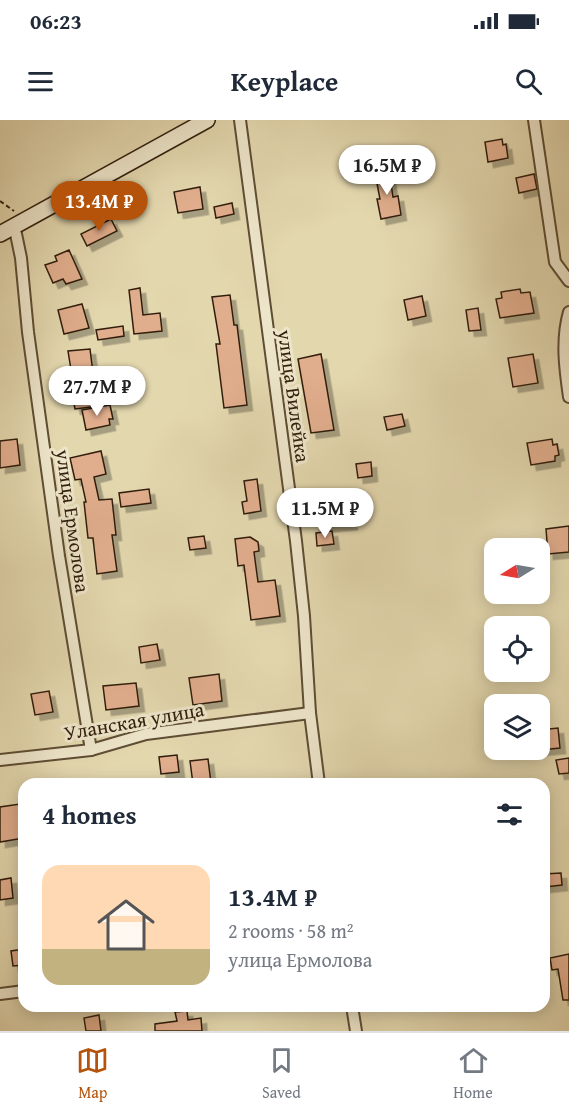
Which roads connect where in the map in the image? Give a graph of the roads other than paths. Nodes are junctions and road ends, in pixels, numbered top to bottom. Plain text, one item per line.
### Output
1 (207, 120) edge
2 (240, 120) edge
3 (534, 120) edge
4 (6, 231) edge
5 (569, 281) edge
6 (569, 312) edge
7 (569, 397) edge
8 (310, 713) junction
9 (91, 750) junction
10 (0, 760) edge
11 (318, 778) edge
12 (18, 992) edge
13 (0, 994) edge
14 (353, 1012) edge
15 (356, 1031) edge

1 - 4 street
2 - 8 street, улица Вилейка
3 - 5 street
4 - 9 street, улица Ермолова
6 - 7 street
8 - 9 street, Уланская улица
8 - 11 street, улица Вилейка
9 - 10 street, Уланская улица
12 - 13 street
14 - 15 street

